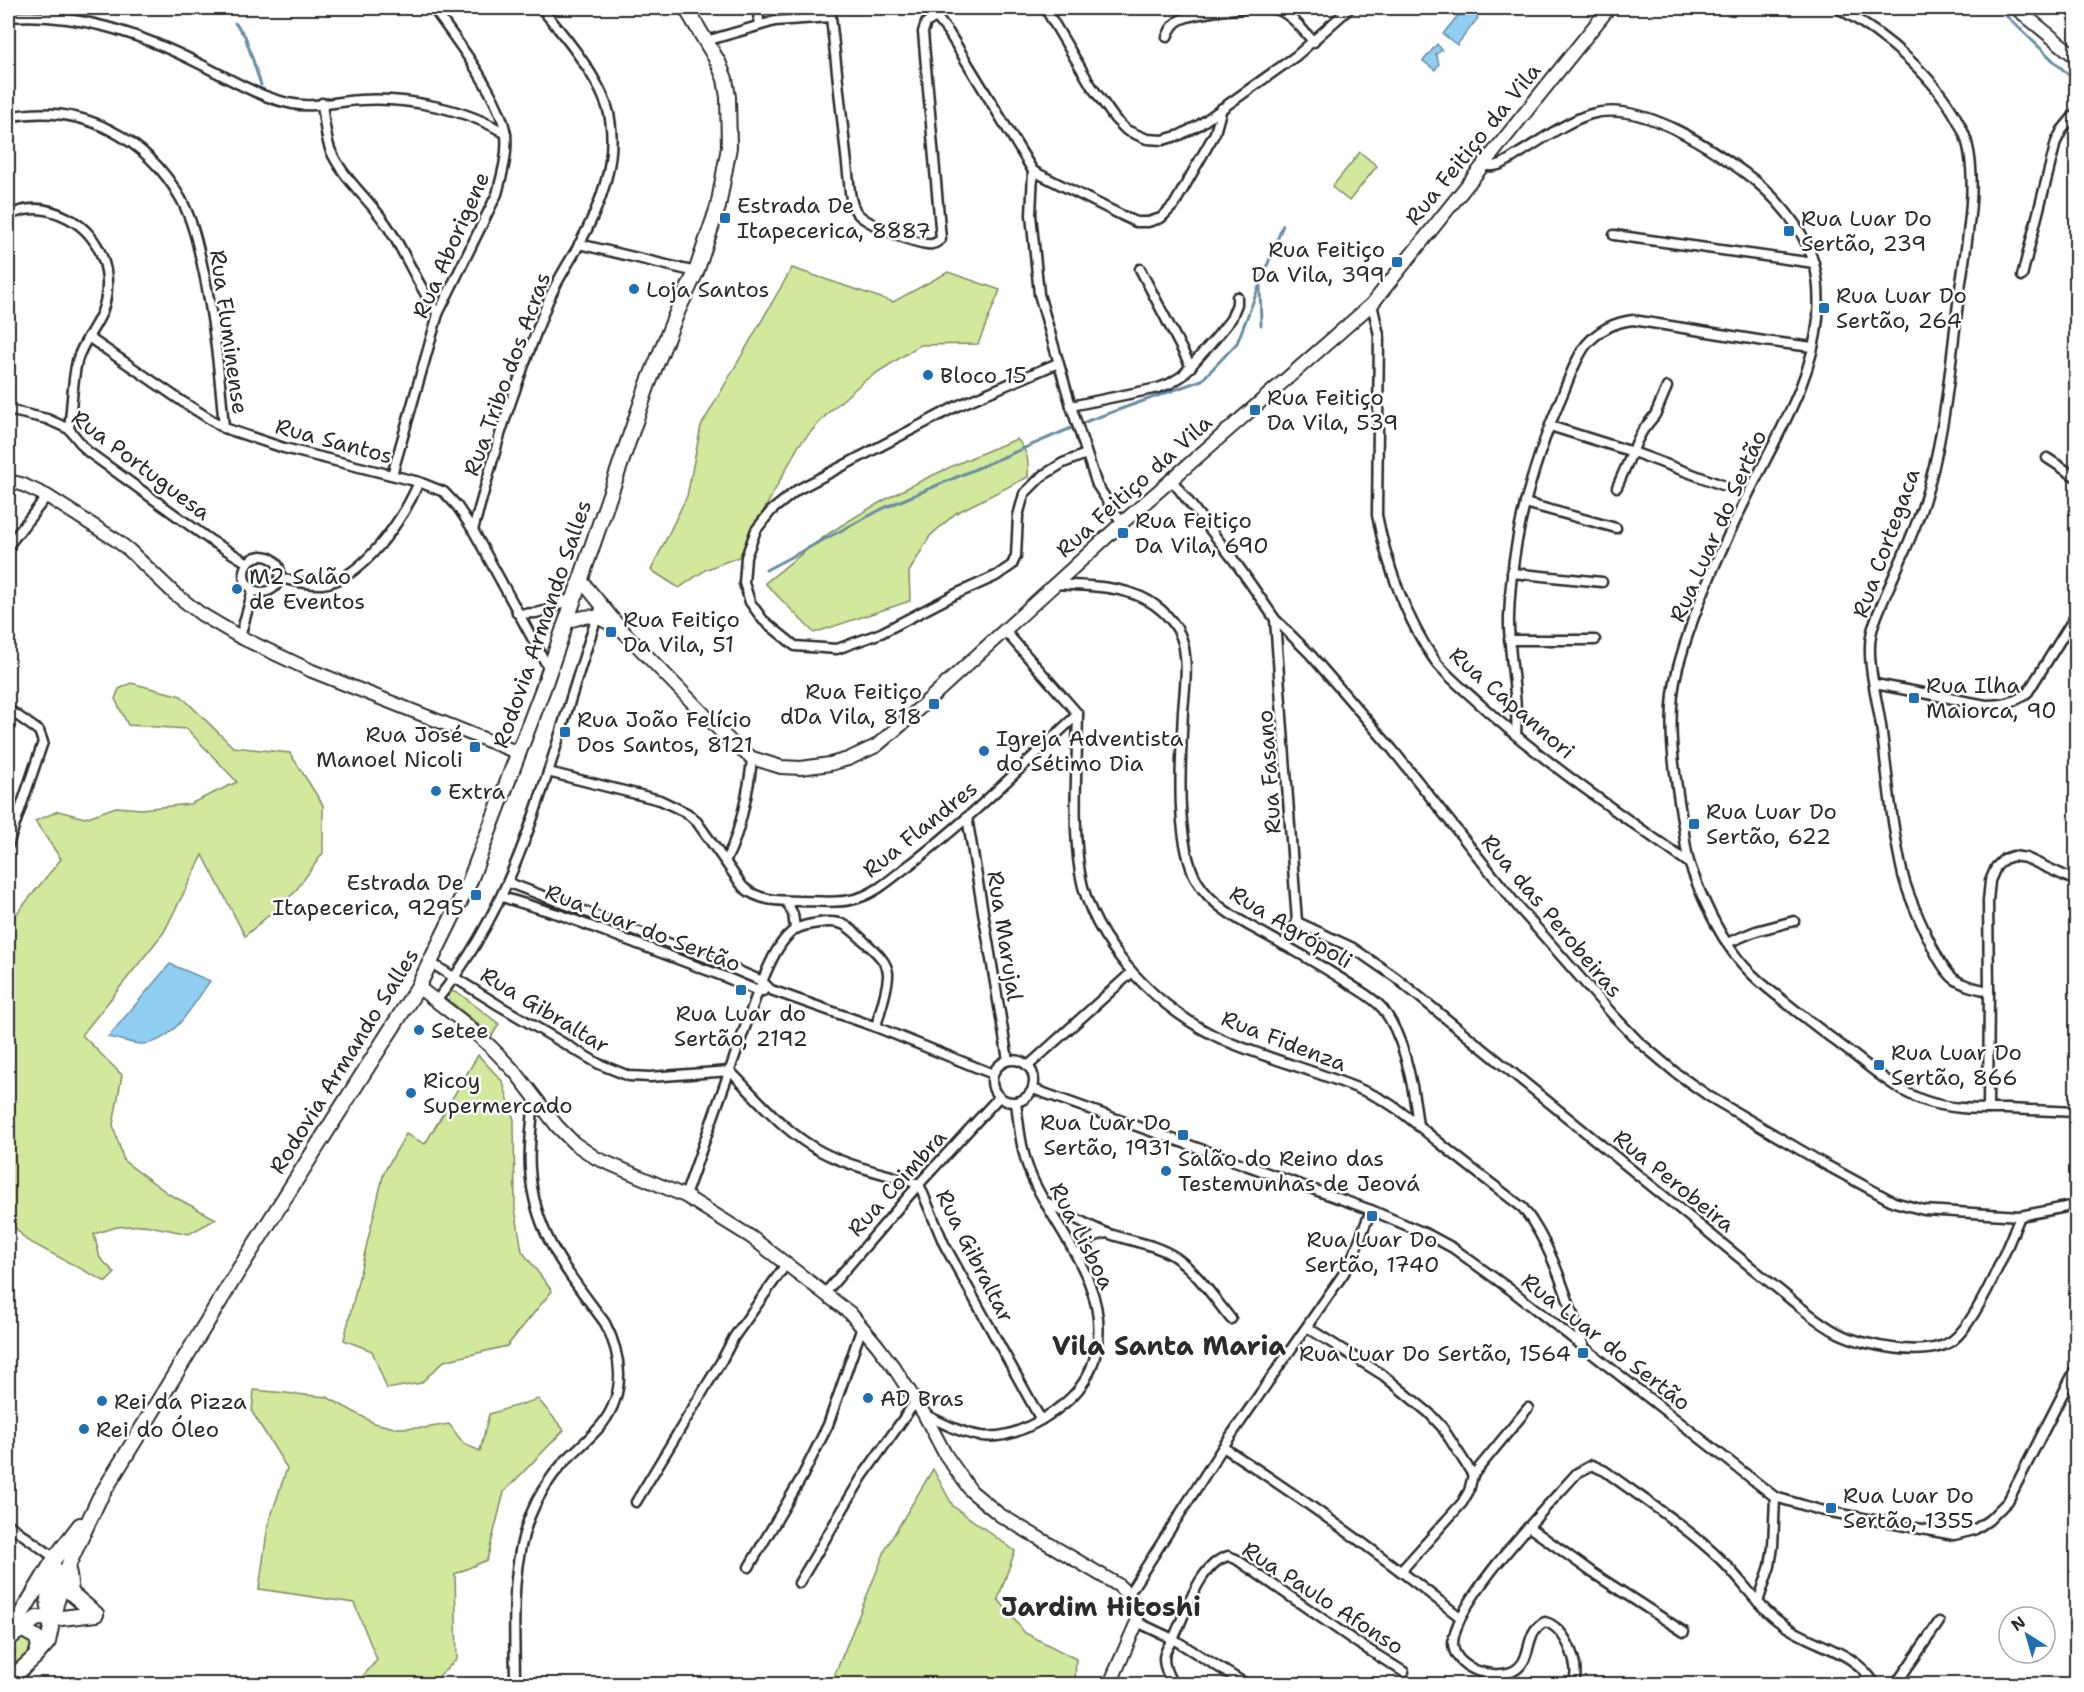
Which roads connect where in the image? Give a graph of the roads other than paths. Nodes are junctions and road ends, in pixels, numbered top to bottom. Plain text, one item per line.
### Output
1 (433, 8) edge
2 (541, 8) edge
3 (686, 8) edge
4 (758, 8) edge
5 (1045, 8) edge
6 (1350, 8) edge
7 (1609, 8) edge
8 (1838, 8) edge
9 (2016, 8) edge
10 (27, 12) edge
11 (830, 12) edge
12 (8, 17) edge
13 (759, 24) junction
14 (1167, 37) dead end
15 (706, 41) junction
16 (1314, 42) junction
17 (2076, 57) edge
18 (322, 104) junction
19 (1222, 108) junction
20 (8, 117) edge
21 (2075, 118) edge
22 (506, 134) junction
23 (1487, 167) junction
24 (1033, 171) junction
25 (8, 216) edge
26 (1614, 235) dead end
27 (579, 244) junction
28 (1814, 263) junction
29 (1140, 269) dead end
30 (696, 272) junction
31 (2022, 276) dead end
32 (1237, 297) dead end
33 (1372, 304) junction
34 (438, 314) junction
35 (88, 337) junction
36 (1813, 347) junction
37 (1058, 363) junction
38 (1191, 367) junction
39 (1667, 387) dead end
40 (1071, 406) junction
41 (8, 410) edge
42 (1550, 426) junction
43 (224, 428) junction
44 (69, 429) junction
45 (1633, 452) junction
46 (1086, 454) junction
47 (2047, 458) dead end
48 (392, 475) junction
49 (2076, 477) edge
50 (1171, 479) junction
51 (8, 481) edge
52 (419, 482) junction
53 (1722, 485) dead end
54 (1617, 487) dead end
55 (46, 496) junction
56 (1525, 504) junction
57 (1122, 523) junction
58 (1616, 528) dead end
59 (472, 530) junction
60 (8, 546) edge
61 (248, 563) junction
62 (1512, 573) junction
63 (280, 578) junction
64 (581, 580) junction
65 (1602, 582) dead end
66 (1056, 584) junction
67 (253, 590) junction
68 (575, 596) junction
69 (602, 603) junction
70 (517, 613) junction
71 (2076, 615) edge
72 (597, 616) junction
73 (1275, 619) junction
74 (566, 622) junction
75 (622, 630) junction
76 (1005, 631) junction
77 (240, 638) junction
78 (1509, 640) junction
79 (1595, 640) dead end
80 (549, 669) junction
81 (1875, 684) junction
82 (8, 709) edge
83 (1078, 714) junction
84 (1516, 735) junction
85 (519, 753) junction
86 (752, 758) junction
87 (548, 772) junction
88 (967, 818) junction
89 (8, 845) edge
90 (725, 861) junction
91 (1689, 863) junction
92 (2076, 881) edge
93 (508, 883) junction
94 (502, 897) junction
95 (786, 901) junction
96 (831, 901) junction
97 (591, 914) junction
98 (836, 921) junction
99 (1794, 921) dead end
100 (1297, 922) junction
101 (588, 925) junction
102 (795, 929) junction
103 (1727, 943) junction
104 (1284, 945) junction
105 (431, 963) junction
106 (1131, 973) junction
107 (455, 977) junction
108 (762, 981) junction
109 (418, 987) junction
110 (771, 990) junction
111 (1989, 991) junction
112 (758, 992) junction
113 (436, 1001) junction
114 (876, 1027) junction
115 (1008, 1060) junction
116 (1028, 1065) junction
117 (730, 1071) junction
118 (993, 1074) junction
119 (1033, 1089) junction
120 (534, 1095) junction
121 (999, 1097) junction
122 (1016, 1102) junction
123 (1988, 1109) junction
124 (2076, 1112) edge
125 (1418, 1126) junction
126 (918, 1184) junction
127 (685, 1196) junction
128 (1046, 1201) junction
129 (2076, 1205) edge
130 (1371, 1210) junction
131 (2020, 1216) junction
132 (1106, 1233) junction
133 (787, 1263) junction
134 (1080, 1265) junction
135 (825, 1293) junction
136 (1231, 1319) dead end
137 (862, 1327) junction
138 (1308, 1328) junction
139 (1584, 1347) junction
140 (2076, 1368) edge
141 (916, 1401) junction
142 (1528, 1408) dead end
143 (924, 1414) junction
144 (1041, 1420) junction
145 (1223, 1447) junction
146 (1473, 1475) junction
147 (1775, 1497) junction
148 (99, 1499) junction
149 (636, 1502) dead end
150 (8, 1524) edge
151 (1529, 1527) junction
152 (55, 1558) junction
153 (70, 1561) junction
154 (749, 1567) dead end
155 (1401, 1571) junction
156 (799, 1583) dead end
157 (1128, 1595) junction
158 (1758, 1602) junction
159 (1460, 1617) junction
160 (53, 1619) junction
161 (1137, 1622) junction
162 (1939, 1622) dead end
163 (1684, 1632) dead end
164 (11, 1635) edge
165 (1173, 1639) junction
166 (35, 1658) junction
167 (1404, 1672) dead end
168 (8, 1681) edge
169 (515, 1684) edge
170 (1110, 1684) edge
171 (1173, 1684) edge
172 (1246, 1684) edge
173 (1573, 1684) edge
174 (1875, 1684) edge
175 (1896, 1684) edge

1 - 22 street, Rua Aborigene
2 - 27 street, Rua Tribo dos Acras
3 - 15 main road, Rodovia Armando Salles
4 - 13 street
5 - 19 street
6 - 16 street
7 - 23 street, Rua Feitiço da Vila
8 - 81 street, Rua Cortegaca
9 - 17 street
10 - 12 street
10 - 18 street
11 - 13 street
11 - 24 street
13 - 15 street
14 - 16 street
15 - 30 main road, Rodovia Armando Salles
16 - 19 street
18 - 22 street
18 - 34 street
19 - 24 street
20 - 43 street, Rua Fluminense
21 - 31 street
22 - 34 street, Rua Aborigene
23 - 28 street, Rua Luar do Sertão
23 - 33 street, Rua Feitiço da Vila
24 - 37 street
25 - 35 street
26 - 28 street
27 - 30 street
27 - 59 street, Rua Tribo dos Acras
28 - 36 street, Rua Luar do Sertão
29 - 38 street
30 - 64 main road, Rodovia Armando Salles
32 - 38 street
33 - 50 street, Rua Feitiço da Vila
33 - 84 street, Rua Capannori
34 - 48 street, Rua Aborigene
35 - 43 street, Rua Santos
35 - 44 street
36 - 42 street
36 - 91 street, Rua Luar do Sertão
37 - 40 street
37 - 46 street
38 - 40 street
39 - 45 street
40 - 46 street
41 - 44 street, Rua Portuguesa
42 - 45 street
42 - 56 street
43 - 48 street, Rua Santos
44 - 61 street, Rua Portuguesa
45 - 53 street
45 - 54 street
46 - 57 street
47 - 49 street
48 - 52 street, Rua Santos
50 - 57 street, Rua Feitiço da Vila
50 - 73 street, Rua das Perobeiras
51 - 55 street
52 - 59 street, Rua Santos
52 - 63 street
55 - 60 street
55 - 77 street
56 - 58 street
56 - 62 street
57 - 66 street, Rua Feitiço da Vila
59 - 70 street, Rua Santos
61 - 63 street
61 - 67 street
62 - 65 street
62 - 78 street
63 - 67 street
64 - 68 main road, Rodovia Armando Salles
64 - 69 street, Rua Feitiço da Vila
66 - 76 street, Rua Feitiço da Vila
66 - 104 street, Rua Agrópoli
67 - 77 street
68 - 70 street
68 - 74 main road, Rodovia Armando Salles
69 - 72 street
69 - 75 street, Rua Feitiço da Vila
70 - 80 street, Rua Santos
71 - 81 street
72 - 74 street
72 - 75 street, Rua Feitiço da Vila
72 - 87 street
73 - 100 street, Rua Fasano
73 - 131 street, Rua das Perobeiras
74 - 80 main road, Rodovia Armando Salles
75 - 86 street, Rua Feitiço da Vila
76 - 83 street
76 - 86 street, Rua Feitiço da Vila
77 - 85 street
78 - 79 street
78 - 84 street
80 - 85 main road, Rodovia Armando Salles
81 - 111 street, Rua Cortegaca
82 - 89 street
83 - 88 street, Rua Flandres
83 - 106 street, Rua Fidenza
84 - 91 street, Rua Capannori
85 - 105 main road, Rodovia Armando Salles
86 - 90 street
87 - 90 street, Rua Flandres
87 - 93 street
88 - 96 street, Rua Flandres
88 - 115 street, Rua Marujal
90 - 95 street, Rua Flandres
91 - 103 street, Rua Luar do Sertão
92 - 111 street
93 - 94 street
93 - 97 street, Rua Luar do Sertão
94 - 101 street, Rua Luar do Sertão
94 - 107 street
95 - 96 street, Rua Flandres
95 - 102 street
96 - 98 street
97 - 101 street
97 - 108 street, Rua Luar do Sertão
98 - 102 street
98 - 114 street
99 - 103 street
100 - 104 street
100 - 131 street, Rua Perobeira
101 - 112 street, Rua Luar do Sertão
102 - 108 street
103 - 123 street, Rua Luar do Sertão
104 - 125 street, Rua Agrópoli
105 - 107 street, Rua Gibraltar
105 - 109 main road, Rodovia Armando Salles
106 - 116 street
106 - 125 street, Rua Fidenza
107 - 113 street
107 - 117 street, Rua Gibraltar
108 - 110 street, Rua Luar do Sertão
108 - 112 street
109 - 113 street
109 - 148 main road, Rodovia Armando Salles
110 - 112 street, Rua Luar do Sertão
110 - 114 street, Rua Luar do Sertão
111 - 123 street
112 - 117 street
113 - 120 street
114 - 118 street, Rua Luar do Sertão
115 - 116 street
115 - 118 street
116 - 119 street
117 - 126 street, Rua Gibraltar
117 - 127 street
118 - 121 street
119 - 122 street
119 - 130 street, Rua Luar do Sertão
120 - 127 street
120 - 169 street
121 - 122 street
121 - 126 street, Rua Coimbra
122 - 128 street, Rua Lisboa
123 - 124 street, Rua Luar do Sertão
125 - 139 street, Rua Fidenza
126 - 135 street, Rua Coimbra
126 - 144 street, Rua Gibraltar
127 - 133 street
128 - 132 street
128 - 134 street, Rua Lisboa
129 - 131 street, Rua das Perobeiras
130 - 138 street
130 - 139 street, Rua Luar do Sertão
132 - 134 street
132 - 136 street
133 - 135 street
133 - 149 street
134 - 144 street, Rua Lisboa
135 - 137 street
137 - 141 street
137 - 154 street
138 - 145 street
138 - 146 street
139 - 147 street, Rua Luar do Sertão
140 - 147 street, Rua Luar do Sertão
141 - 143 street
141 - 156 street
142 - 146 street
143 - 144 street, Rua Lisboa
143 - 157 street
145 - 155 street
145 - 157 street
146 - 155 street
147 - 158 street
148 - 152 main road, Rodovia Armando Salles
148 - 153 main road, Rodovia Armando Salles
150 - 152 street
151 - 158 street
151 - 159 street
151 - 163 street
152 - 160 main road
152 - 164 main road, Rodovia Armando Salles
153 - 160 main road, Rodovia Armando Salles
153 - 160 main road
155 - 159 street
157 - 161 street
158 - 174 street
159 - 173 street
160 - 164 main road
160 - 166 main road, Rodovia Armando Salles
161 - 165 street
161 - 170 street
162 - 175 street
164 - 166 main road
165 - 167 street, Rua Paulo Afonso
165 - 171 street, Rua Paulo Afonso
165 - 172 street
166 - 168 main road, Rodovia Armando Salles

